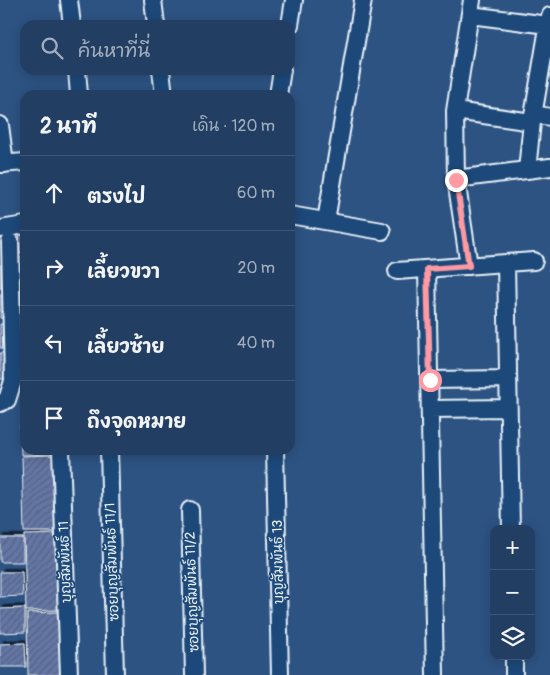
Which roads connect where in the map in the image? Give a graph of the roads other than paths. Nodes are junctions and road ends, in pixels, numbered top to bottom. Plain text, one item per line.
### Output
1 (69, 0) edge
2 (153, 0) edge
3 (294, 0) edge
4 (363, 0) edge
5 (471, 8) edge
6 (71, 20) edge
7 (155, 20) edge
8 (291, 20) edge
9 (549, 20) edge
10 (77, 75) edge
11 (162, 75) edge
12 (281, 75) edge
13 (79, 90) edge
14 (163, 90) edge
15 (279, 90) edge
16 (455, 111) junction
17 (550, 117) edge
18 (533, 118) junction
19 (0, 125) edge
20 (20, 162) edge
21 (2, 164) edge
22 (550, 167) edge
23 (527, 170) junction
24 (456, 180) junction
25 (295, 216) edge
26 (326, 221) junction
27 (20, 226) edge
28 (0, 229) edge
29 (382, 231) dead end
30 (10, 242) dead end
31 (534, 261) dead end
32 (506, 264) junction
33 (469, 266) junction
34 (427, 269) junction
35 (397, 271) dead end
36 (507, 379) junction
37 (430, 380) junction
38 (0, 403) edge
39 (507, 408) junction
40 (430, 409) junction
41 (61, 455) edge
42 (109, 455) edge
43 (275, 455) edge
44 (190, 510) dead end
45 (510, 525) edge
46 (514, 660) edge
47 (69, 675) edge
48 (115, 675) edge
49 (194, 675) edge
50 (280, 675) edge
51 (435, 675) edge
52 (514, 675) edge

1 - 6 street
2 - 7 street
3 - 8 street
4 - 26 street
5 - 9 street
5 - 16 street
9 - 18 street
10 - 13 street
11 - 14 street
12 - 15 street
16 - 18 street
16 - 24 street
17 - 18 street
18 - 23 street
19 - 21 street
20 - 21 street
22 - 23 street
23 - 24 street
24 - 33 street
25 - 26 street
26 - 29 street
27 - 28 street
30 - 38 street
31 - 32 street
32 - 33 street
32 - 36 street
33 - 34 street
34 - 35 street
34 - 37 street
36 - 37 street
36 - 39 street
37 - 40 street
39 - 40 street
39 - 45 street
40 - 51 street
41 - 47 street, บุญสัมพันธ์ 11
42 - 48 street, ซอยบุญสัมพันธ์ 11/1
43 - 50 street, บุญสัมพันธ์ 13
44 - 49 street, ซอยบุญสัมพันธ์ 11/2
46 - 52 street

